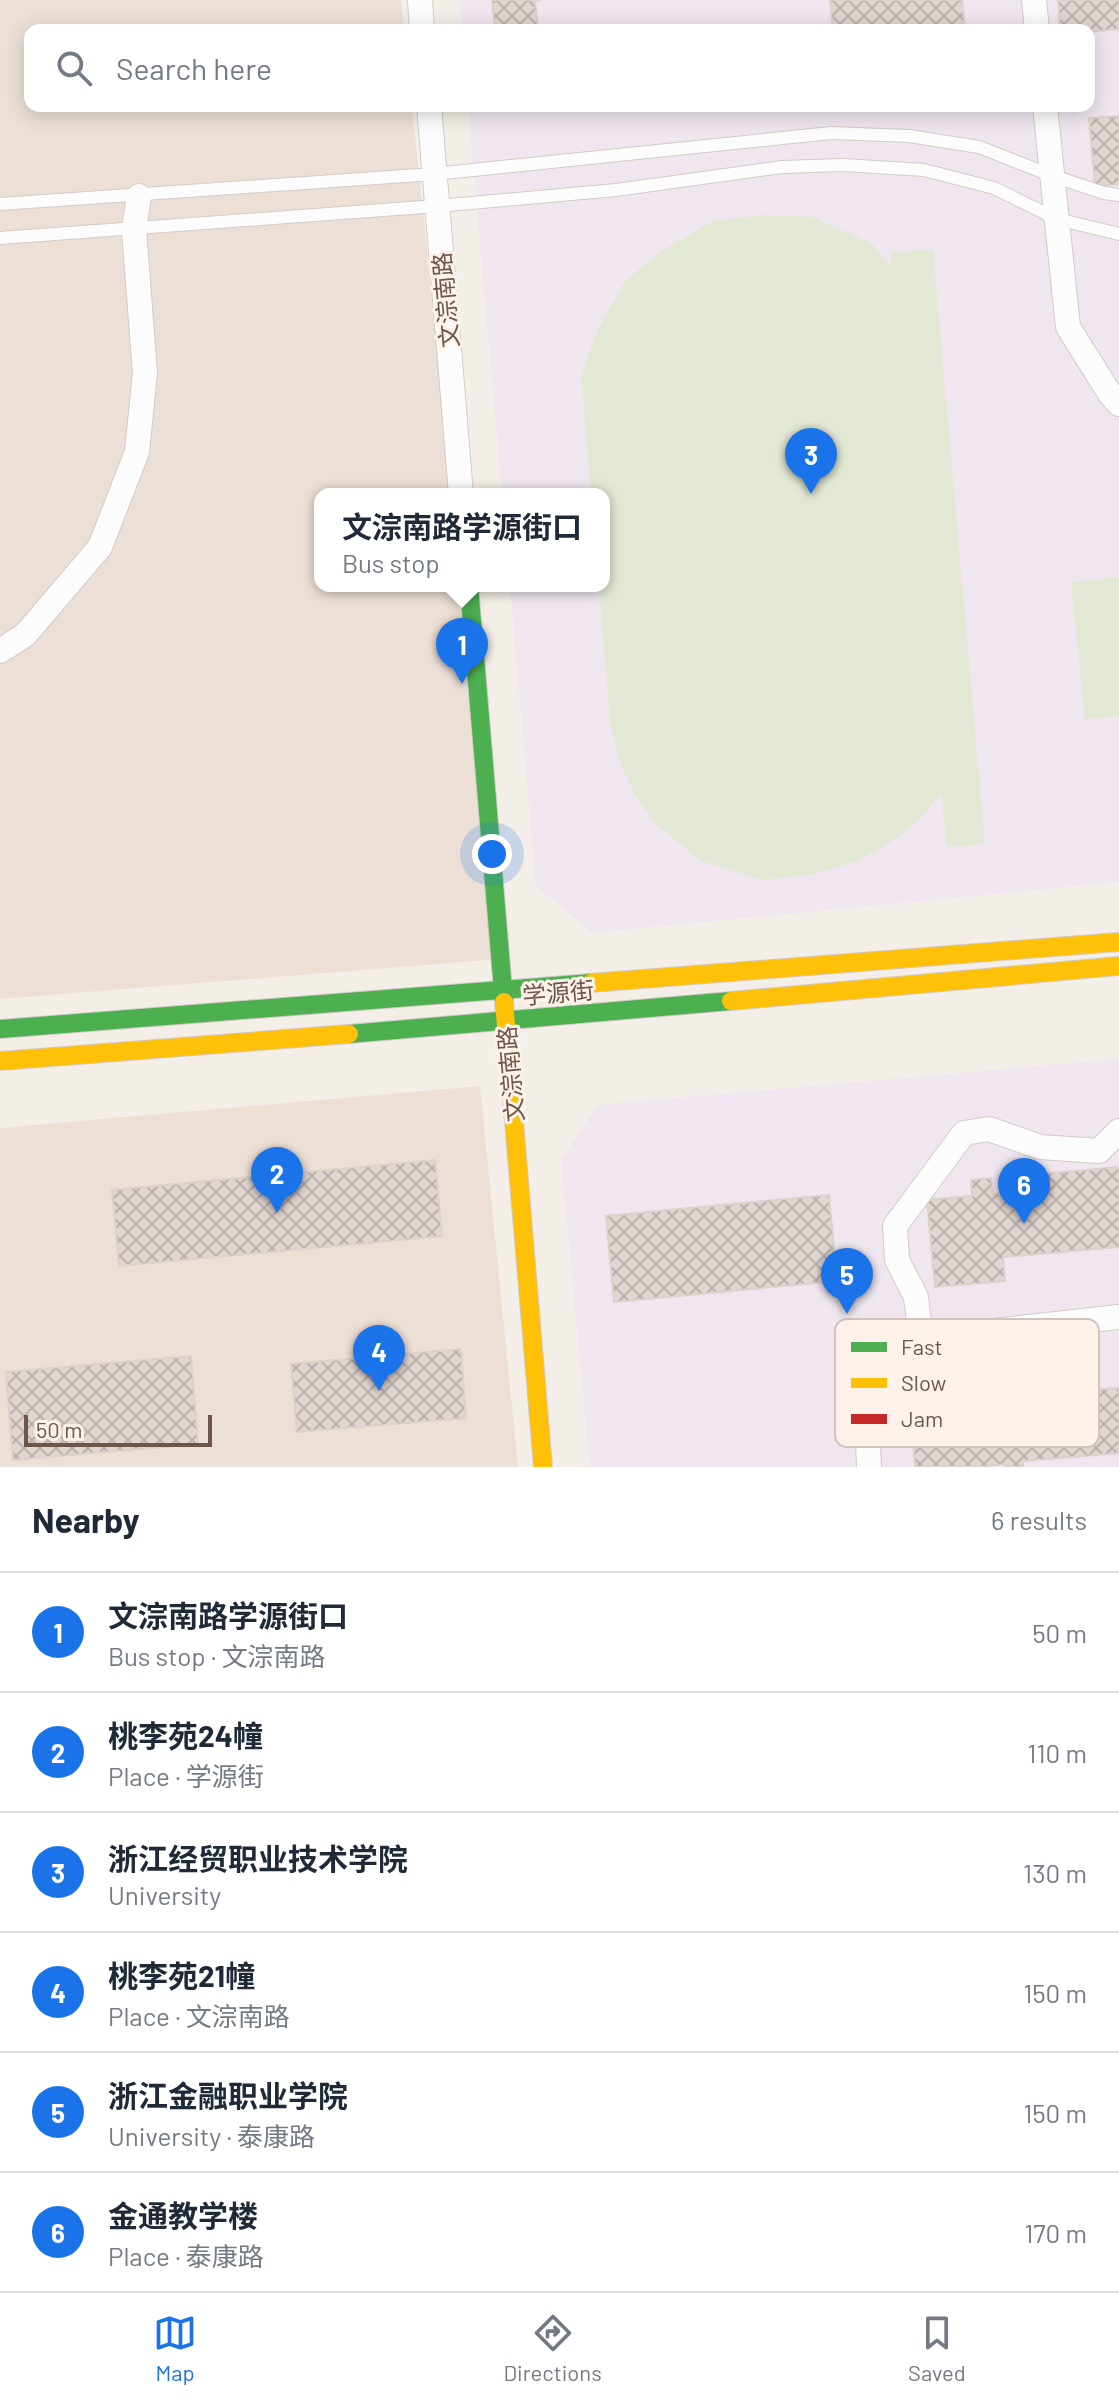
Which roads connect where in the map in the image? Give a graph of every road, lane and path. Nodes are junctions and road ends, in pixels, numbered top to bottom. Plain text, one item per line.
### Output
1 (420, 0) edge
2 (1034, 0) edge
3 (422, 24) edge
4 (1036, 24) edge
5 (429, 112) edge
6 (1046, 112) edge
7 (434, 174) junction
8 (1053, 176) junction
9 (1119, 195) edge
10 (139, 196) junction
11 (0, 204) edge
12 (437, 206) junction
13 (1057, 219) junction
14 (134, 230) junction
15 (1119, 234) edge
16 (0, 238) edge
17 (1119, 404) edge
18 (460, 488) edge
19 (470, 592) edge
20 (0, 651) edge
21 (1119, 942) edge
22 (1119, 966) edge
23 (503, 989) junction
24 (505, 1021) junction
25 (0, 1029) edge
26 (0, 1061) edge
27 (1119, 1131) edge
28 (1119, 1317) edge
29 (919, 1319) edge
30 (1099, 1319) edge
31 (868, 1447) edge
32 (543, 1467) edge
33 (869, 1467) edge

1 - 3 street
2 - 4 street
5 - 7 street, 文淙南路
6 - 8 street
7 - 8 lane
7 - 10 lane
7 - 12 street, 文淙南路
8 - 9 lane
8 - 13 street
10 - 11 lane
10 - 14 street
12 - 13 lane
12 - 14 lane
12 - 18 street, 文淙南路
13 - 15 lane
13 - 17 street
14 - 16 lane
14 - 20 street
19 - 23 main road, 文淙南路
21 - 23 main road
22 - 24 main road, 学源街
23 - 24 main road, 文淙南路
23 - 25 main road
24 - 26 main road, 学源街
24 - 32 main road, 文淙南路
27 - 29 street
28 - 30 street
31 - 33 street

